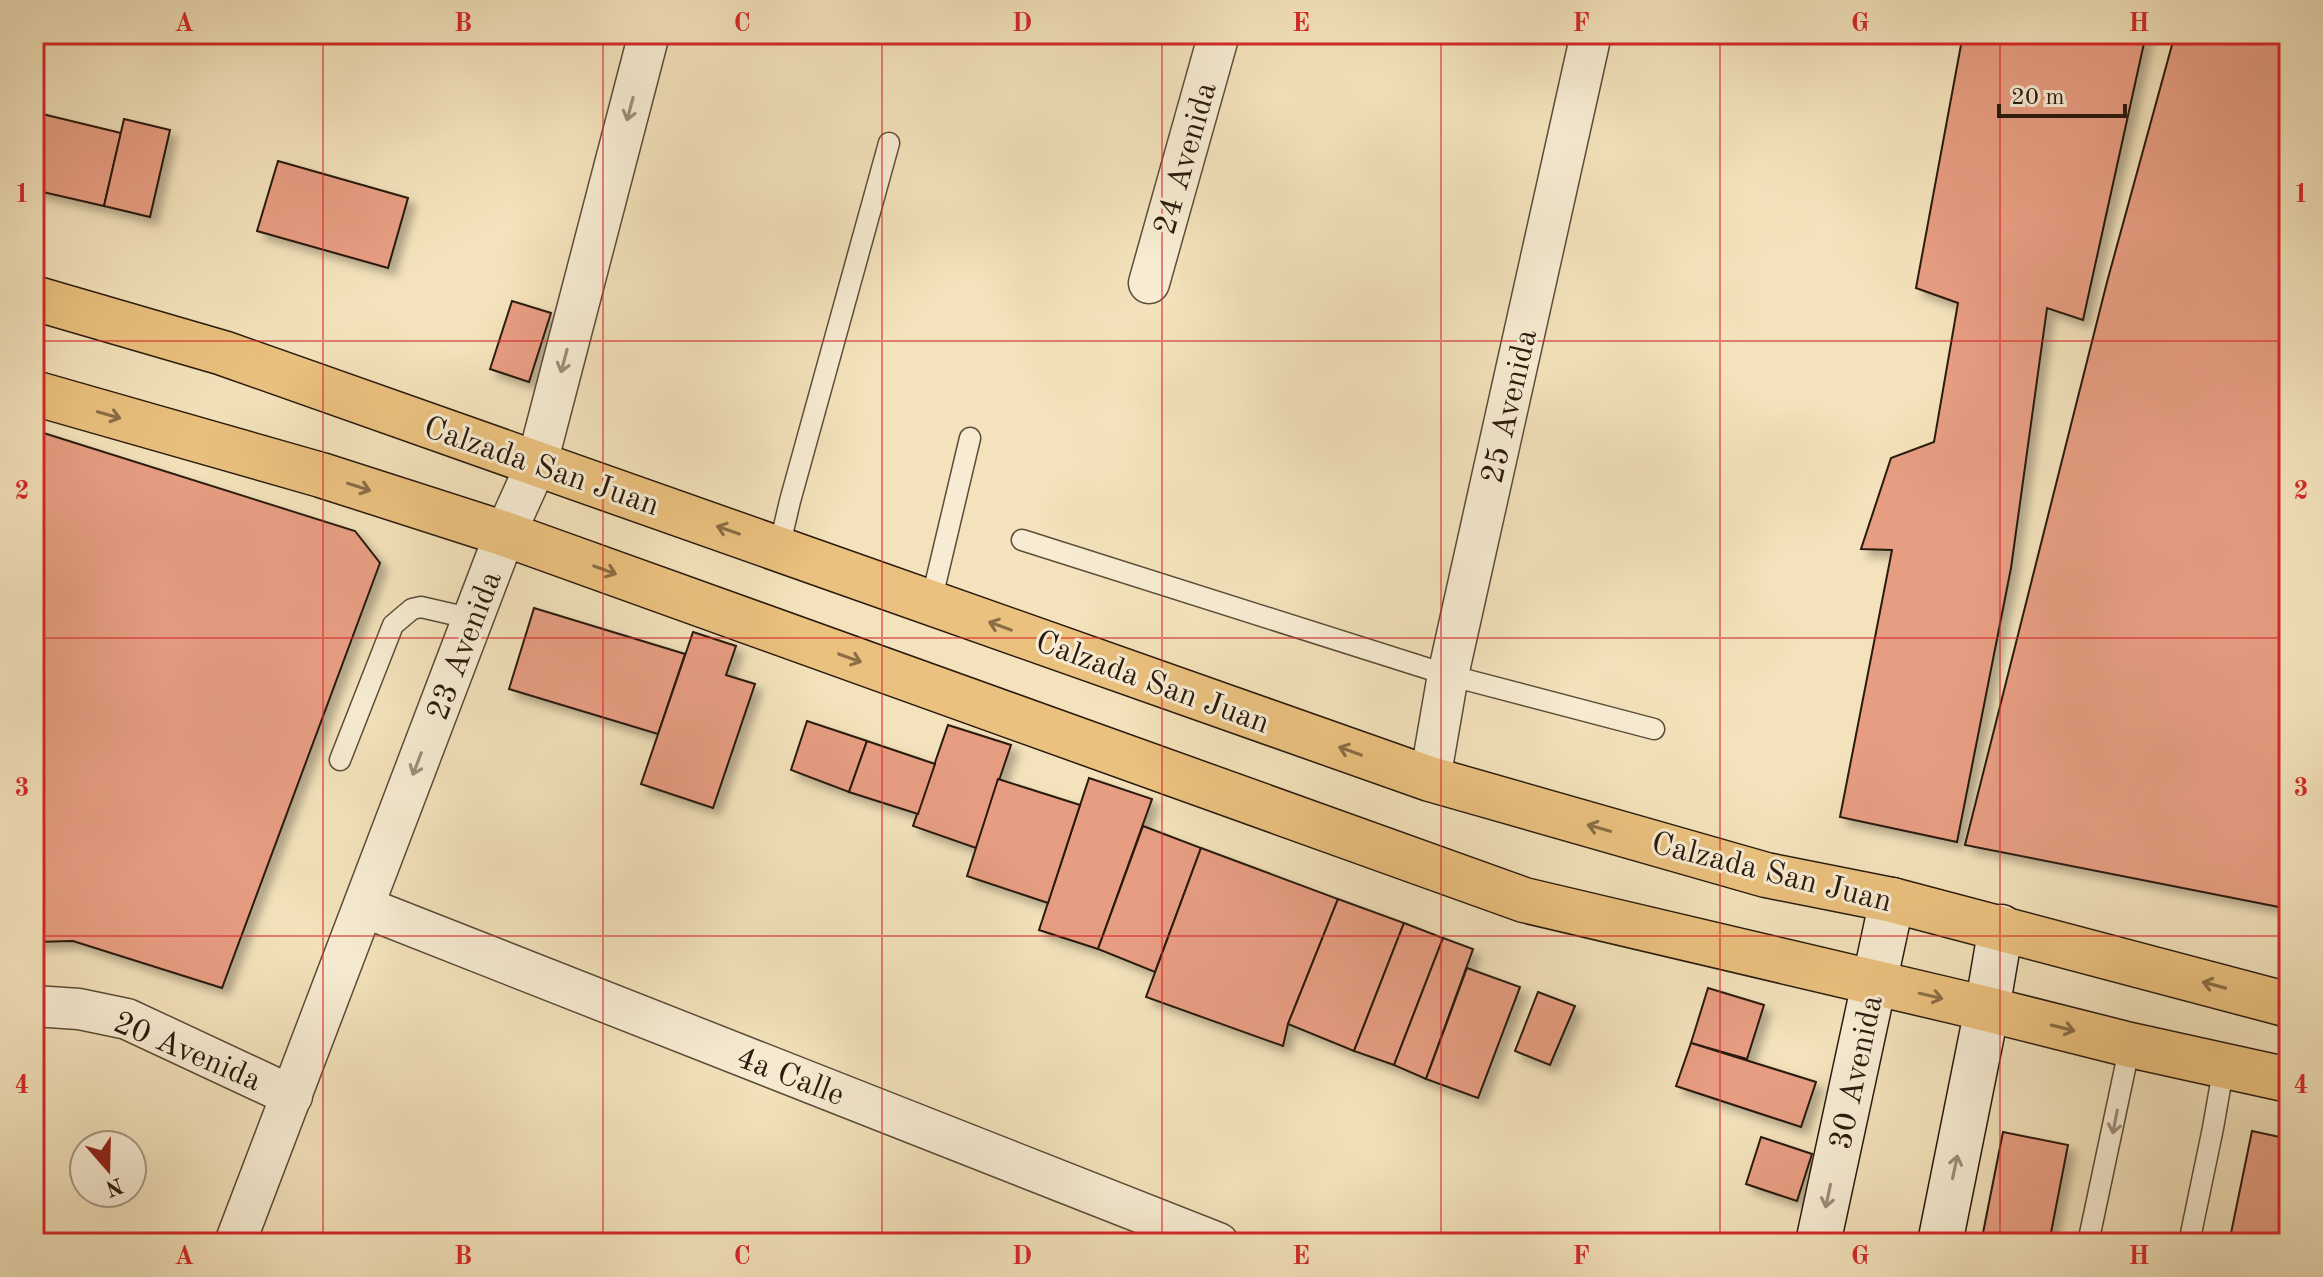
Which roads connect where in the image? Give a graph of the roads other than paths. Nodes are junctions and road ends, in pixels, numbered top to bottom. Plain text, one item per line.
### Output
1 (649, 34) edge
2 (1219, 34) edge
3 (1591, 34) edge
4 (889, 143) dead end
5 (1149, 283) dead end
6 (34, 298) edge
7 (34, 393) edge
8 (970, 438) dead end
9 (537, 463) junction
10 (505, 534) junction
11 (1022, 540) dead end
12 (779, 548) junction
13 (931, 602) junction
14 (473, 619) junction
15 (1448, 675) junction
16 (1654, 729) dead end
17 (340, 760) dead end
18 (1430, 779) junction
19 (1892, 900) junction
20 (364, 907) junction
21 (2001, 927) junction
22 (1875, 983) junction
23 (2289, 1005) edge
24 (34, 1006) edge
25 (1987, 1009) junction
26 (2130, 1045) junction
27 (2224, 1065) junction
28 (2289, 1080) edge
29 (292, 1096) junction
30 (235, 1243) edge
31 (1218, 1243) edge
32 (1818, 1243) edge
33 (1940, 1243) edge
34 (2088, 1243) edge
35 (2189, 1243) edge

1 -> 9 street, 23 Avenida
2 - 5 street, 24 Avenida
3 - 15 street, 25 Avenida
4 - 12 lane
6 - 9 main road, Calzada San Juan
7 -> 10 main road
8 - 13 lane
9 - 10 street, 23 Avenida
12 -> 9 main road, Calzada San Juan
10 - 14 street, 23 Avenida
10 -> 22 main road
11 - 15 lane
12 - 13 main road, Calzada San Juan
18 -> 13 main road, Calzada San Juan
14 - 17 lane
14 -> 20 street, 23 Avenida
15 - 16 lane
15 - 18 street, 25 Avenida
19 -> 18 main road, Calzada San Juan
19 - 21 main road, Calzada San Juan
19 - 22 street, 30 Avenida
20 - 29 street, 23 Avenida
20 - 31 street, 4a Calle
23 -> 21 main road, Calzada San Juan
21 - 25 street
22 -> 25 main road
22 -> 32 street, 30 Avenida
24 - 29 street, 20 Avenida
25 -> 26 main road
33 -> 25 street
26 - 27 main road
26 -> 34 lane
27 - 28 main road
27 - 35 lane
29 - 30 street, 23 Avenida

